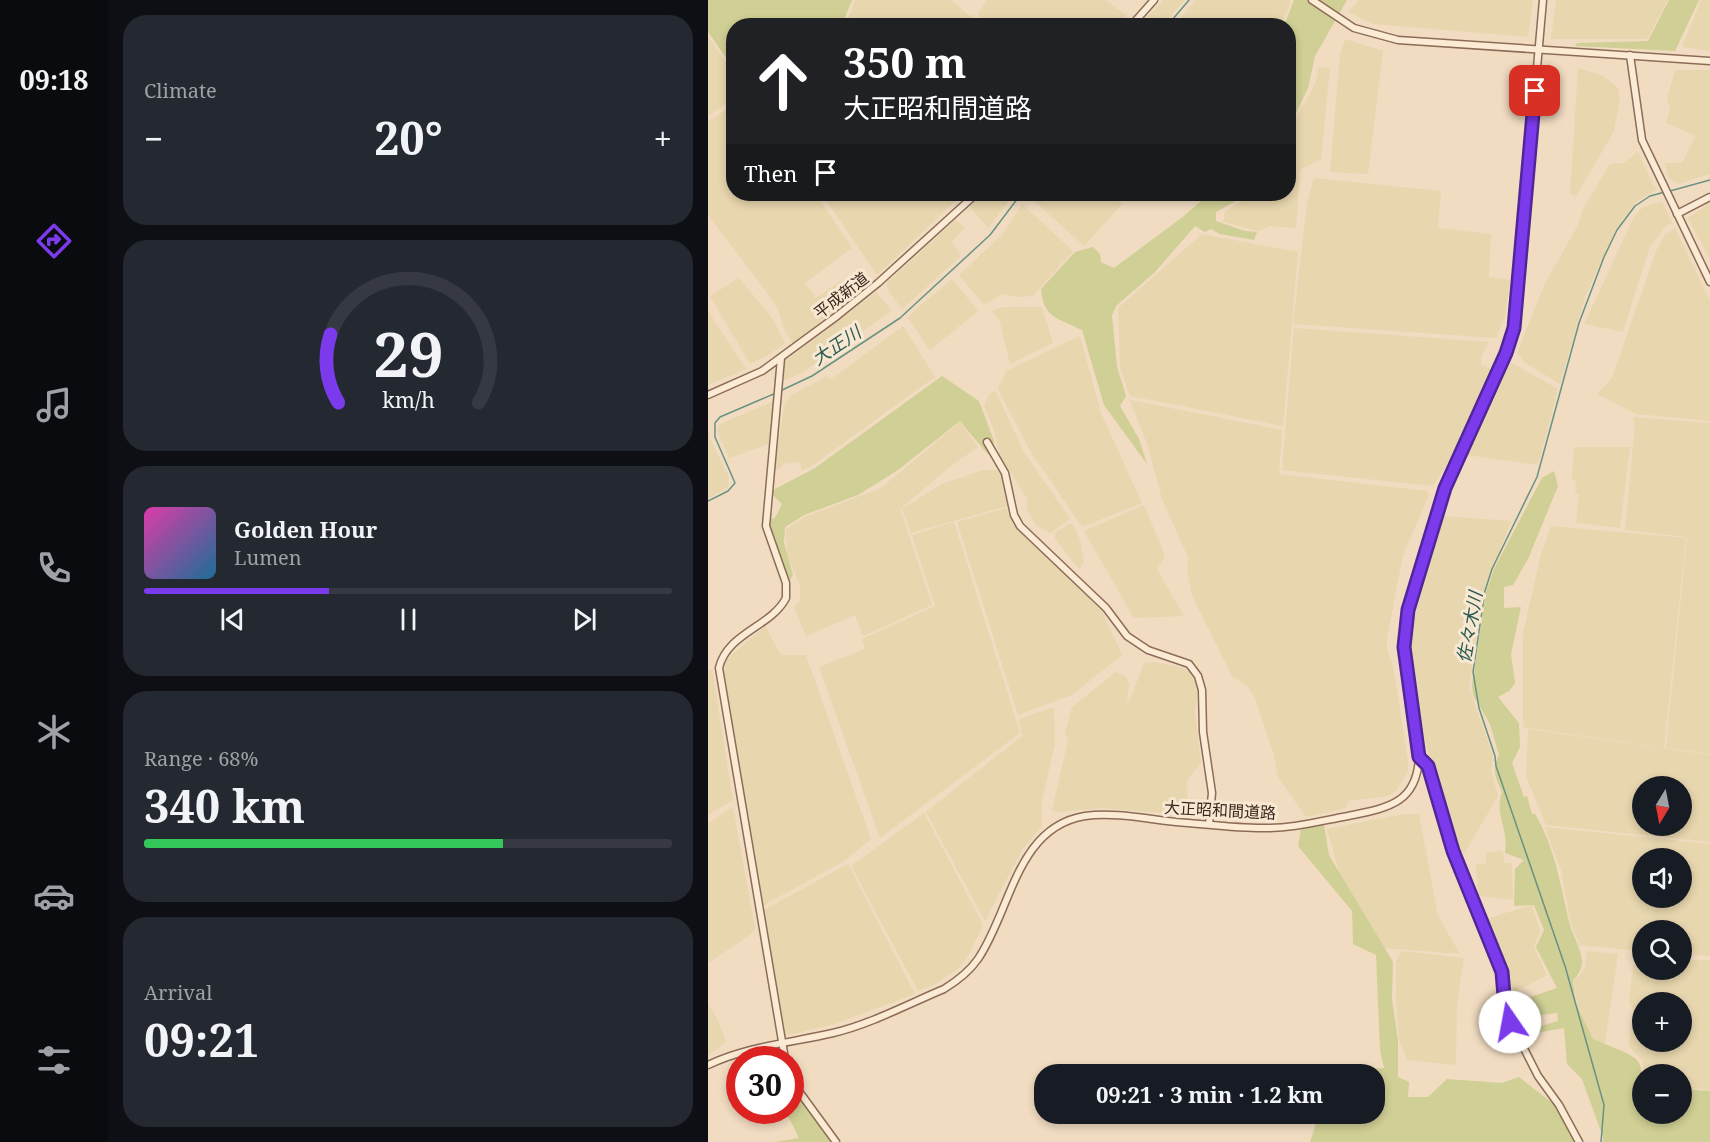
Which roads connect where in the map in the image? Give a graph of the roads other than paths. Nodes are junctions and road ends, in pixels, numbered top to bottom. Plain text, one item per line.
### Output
1 (1154, 0) edge
2 (1312, 0) edge
3 (1543, 0) edge
4 (1138, 18) edge
5 (1539, 49) junction
6 (1630, 55) junction
7 (1710, 61) edge
8 (1710, 197) edge
9 (968, 201) edge
10 (1677, 214) junction
11 (1710, 282) edge
12 (781, 358) junction
13 (708, 395) edge
14 (987, 442) dead end
15 (1419, 757) junction
16 (1209, 824) junction
17 (783, 1042) junction
18 (783, 1046) edge
19 (708, 1065) edge
20 (804, 1098) edge
21 (836, 1142) edge
22 (1579, 1142) edge

1 - 4 street
2 - 5 street
3 - 5 street, 大正昭和間道路
5 - 6 street
5 - 15 street, 大正昭和間道路
6 - 7 street
6 - 10 street
8 - 10 street
9 - 12 street, 平成新道
10 - 11 street
12 - 13 street, 平成新道
12 - 17 street
14 - 16 street
15 - 16 street, 大正昭和間道路
15 - 22 street
16 - 17 street, 大正昭和間道路
17 - 18 street
17 - 19 street, 大正昭和間道路
20 - 21 street

